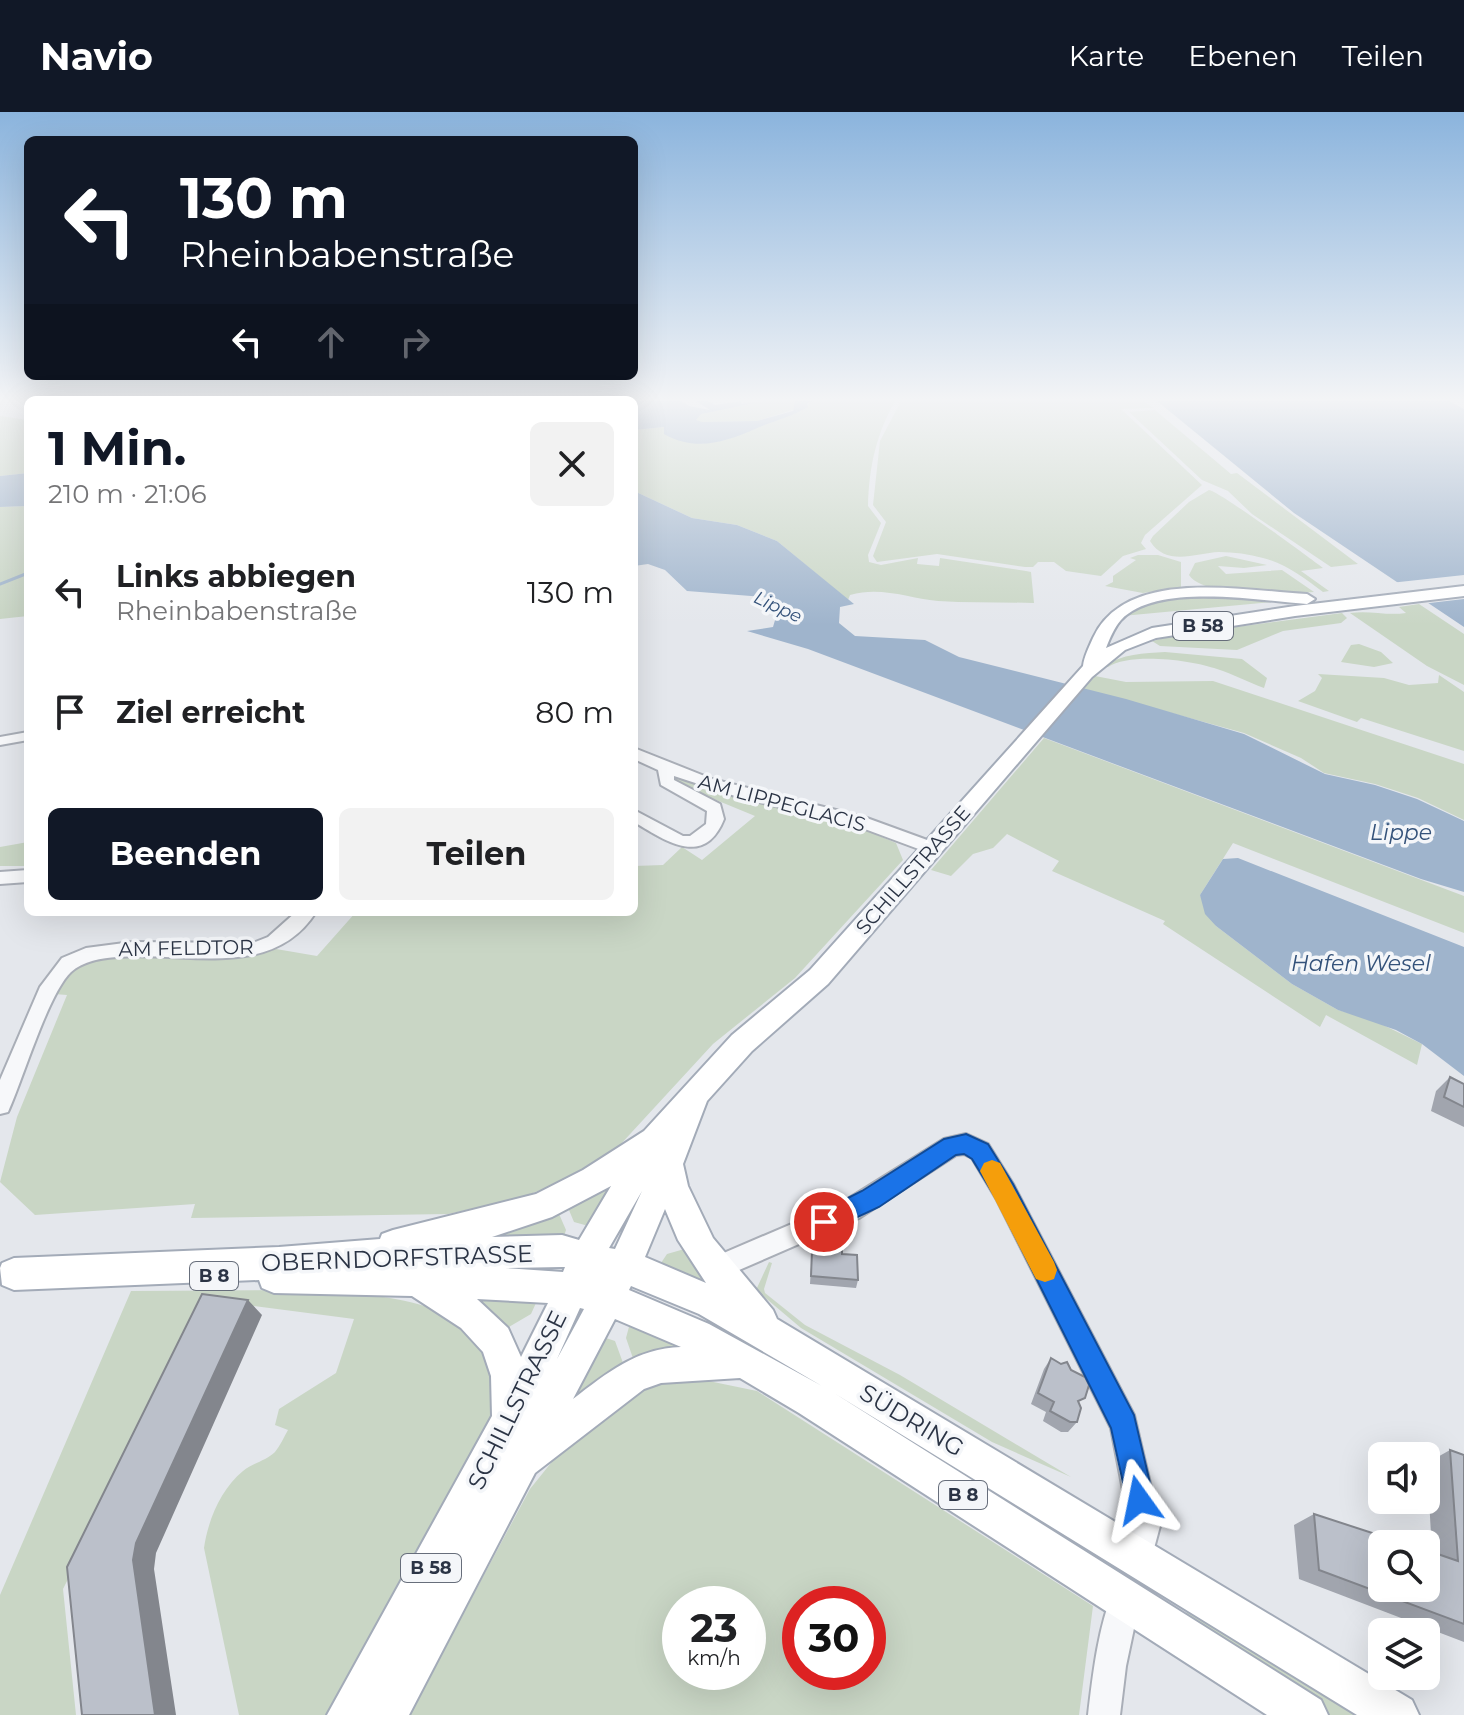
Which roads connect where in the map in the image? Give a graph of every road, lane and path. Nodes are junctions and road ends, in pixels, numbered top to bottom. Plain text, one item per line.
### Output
1 (1464, 581) edge
2 (1464, 591) edge
3 (1326, 603) junction
4 (1086, 673) junction
5 (24, 737) edge
6 (0, 741) edge
7 (638, 755) edge
8 (664, 769) junction
9 (638, 817) edge
10 (932, 848) junction
11 (24, 876) edge
12 (0, 878) edge
13 (303, 916) edge
14 (0, 1105) edge
15 (662, 1149) junction
16 (357, 1255) junction
17 (587, 1256) junction
18 (624, 1266) junction
19 (714, 1269) junction
20 (7, 1274) edge
21 (414, 1279) junction
22 (589, 1295) junction
23 (760, 1349) junction
24 (510, 1420) junction
25 (520, 1463) junction
26 (1138, 1556) junction
27 (1125, 1600) junction
28 (349, 1715) edge
29 (386, 1715) edge
30 (1104, 1715) edge
31 (1306, 1715) edge
32 (1397, 1715) edge

1 - 3 main road, B 58
2 - 3 main road, B 58
3 - 4 main road, B 58
3 - 4 main road, B 58
4 - 10 main road, SCHILLSTRASSE / B 58
5 - 6 street
7 - 8 street, AM LIPPEGLACIS
8 - 9 street
8 - 10 street, AM LIPPEGLACIS
10 - 15 main road, SCHILLSTRASSE / B 58
11 - 12 street
13 - 14 street, AM FELDTOR
15 - 16 main road, B 8
15 - 17 main road, SCHILLSTRASSE / B 58
15 - 18 main road, SCHILLSTRASSE / B 58
15 - 19 main road
16 - 17 main road, OBERNDORFSTRASSE / B 8
16 - 20 main road, OBERNDORFSTRASSE / B 8
17 - 18 main road, B 8
17 - 22 main road, SCHILLSTRASSE / B 58
18 - 22 main road, SCHILLSTRASSE / B 58
18 - 23 main road, SÜDRING / B 8
19 - 23 main road
19 - 26 street
20 - 21 main road, OBERNDORFSTRASSE / B 8
21 - 22 main road, OBERNDORFSTRASSE / B 8
21 - 24 main road
22 - 23 main road, SÜDRING / B 8
22 - 24 main road, SCHILLSTRASSE / B 58
22 - 25 main road, SCHILLSTRASSE / B 58
23 - 25 main road
23 - 26 main road, SÜDRING / B 8
23 - 27 main road, SÜDRING / B 8
24 - 28 main road, SCHILLSTRASSE / B 58
25 - 29 main road, SCHILLSTRASSE / B 58
26 - 27 main road
26 - 32 main road, SÜDRING / B 8
27 - 30 street
27 - 31 main road, SÜDRING / B 8

